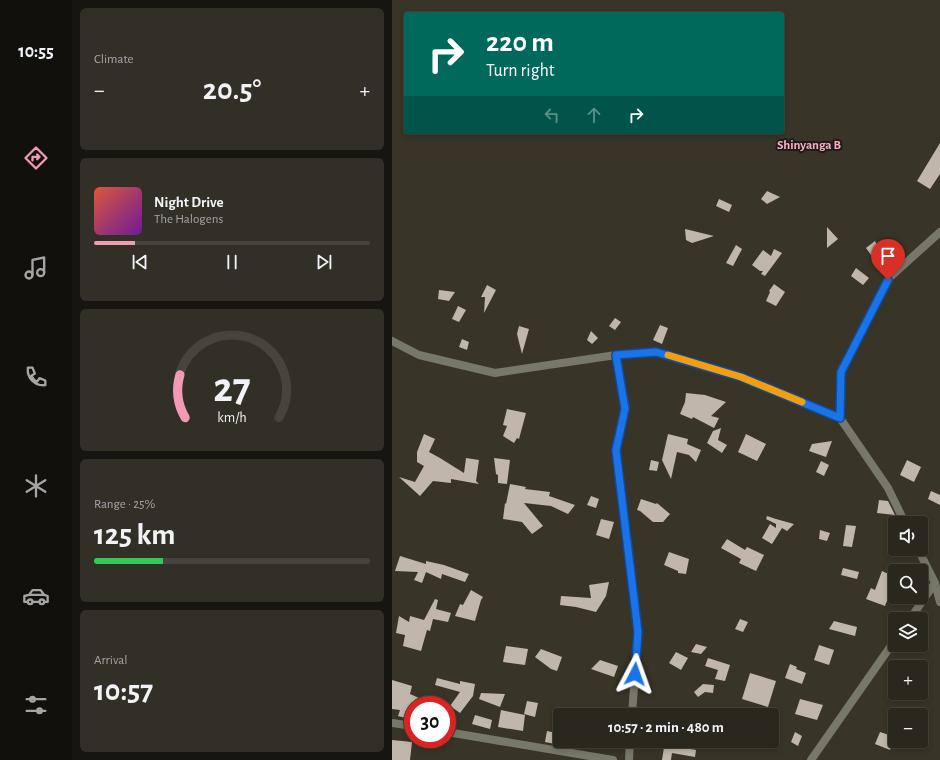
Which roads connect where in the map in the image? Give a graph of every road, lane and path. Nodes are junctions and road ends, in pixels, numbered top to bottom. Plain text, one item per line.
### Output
1 (940, 232) edge
2 (392, 341) edge
3 (616, 355) junction
4 (840, 418) junction
5 (902, 516) edge
6 (922, 556) edge
7 (936, 583) junction
8 (940, 602) edge
9 (915, 612) edge
10 (888, 650) edge
11 (633, 708) edge
12 (392, 723) edge
13 (404, 725) edge
14 (456, 734) edge
15 (630, 748) edge
16 (612, 760) edge
17 (629, 760) edge
18 (811, 760) edge

1 - 4 street
2 - 3 street
3 - 4 street
3 - 11 street
4 - 5 street
6 - 7 street
7 - 8 street
7 - 9 street
10 - 18 street
12 - 13 street
14 - 16 street
15 - 17 street

